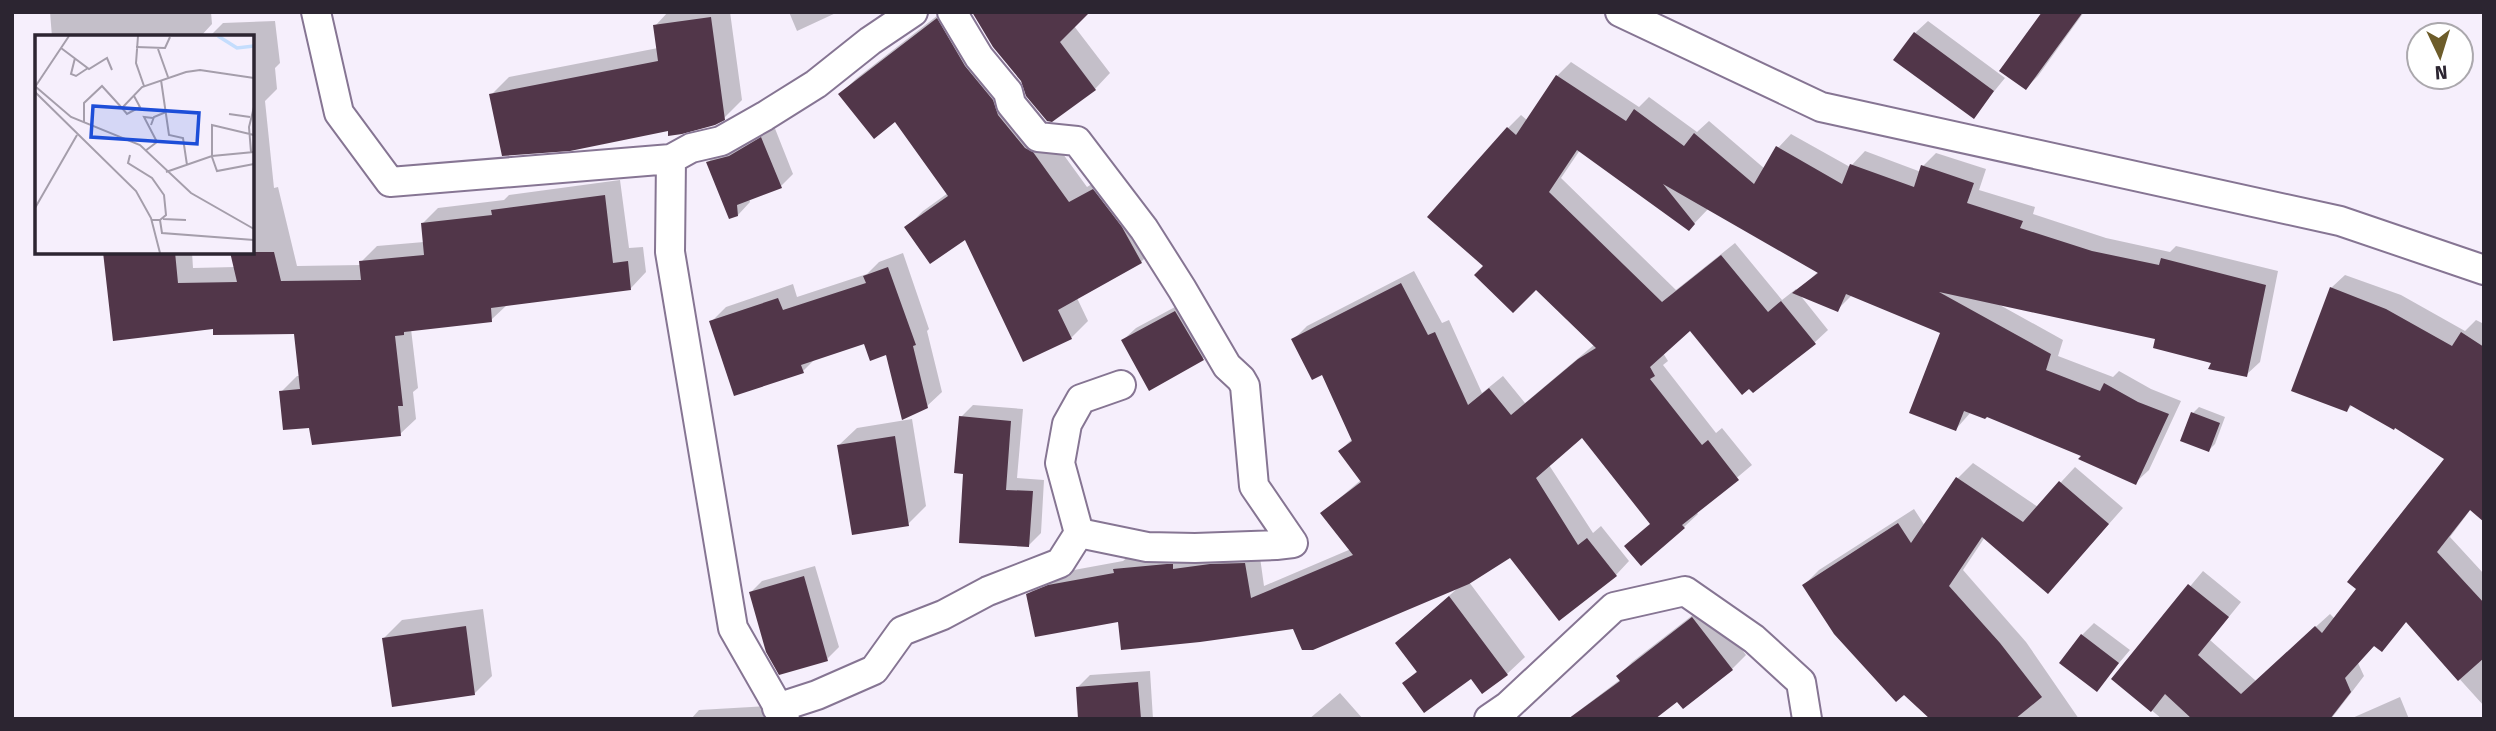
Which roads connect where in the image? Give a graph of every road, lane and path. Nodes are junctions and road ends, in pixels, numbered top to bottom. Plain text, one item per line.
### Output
1 (316, 12) edge
2 (914, 12) edge
3 (952, 12) edge
4 (1620, 12) edge
5 (671, 159) junction
6 (2484, 270) edge
7 (1121, 385) dead end
8 (1079, 533) junction
9 (781, 714) edge
10 (1489, 719) edge
11 (1807, 719) edge

1 - 5 street
2 - 5 street
3 - 8 street
4 - 6 street
5 - 9 street
7 - 8 street
8 - 9 street
10 - 11 street

